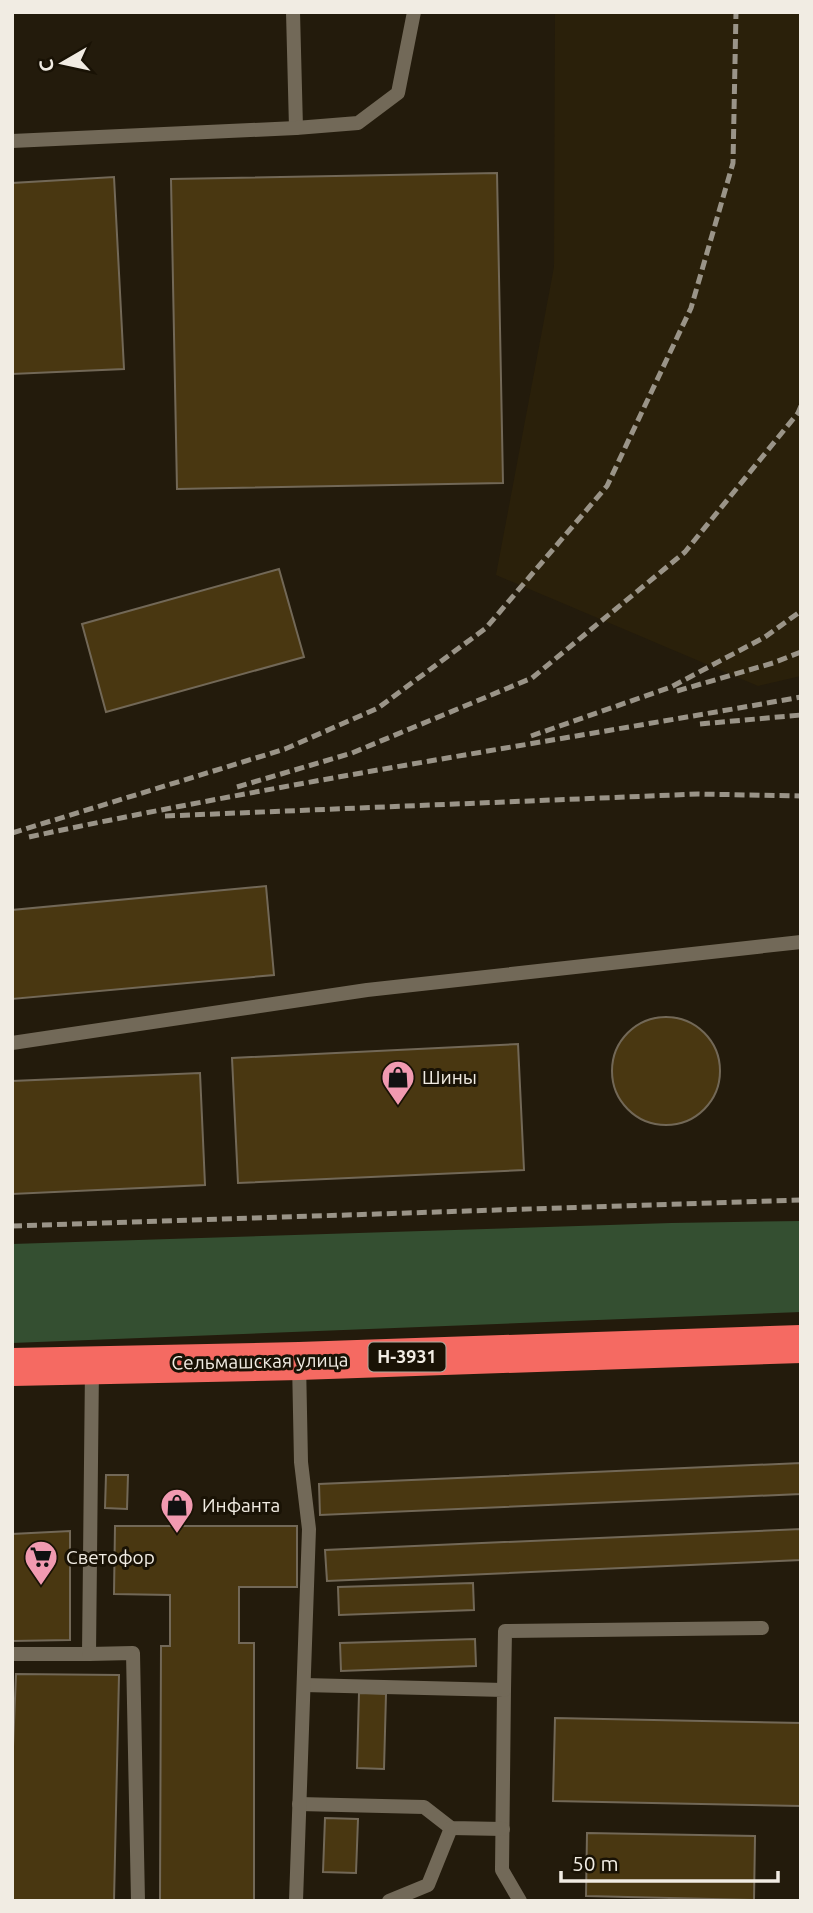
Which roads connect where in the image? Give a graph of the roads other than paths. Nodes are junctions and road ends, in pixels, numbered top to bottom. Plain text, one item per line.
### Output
1 (293, 12) edge
2 (414, 12) edge
3 (296, 128) junction
4 (12, 141) edge
5 (801, 942) edge
6 (12, 1043) edge
7 (801, 1344) edge
8 (299, 1361) junction
9 (92, 1365) junction
10 (12, 1367) edge
11 (762, 1628) dead end
12 (12, 1654) edge
13 (89, 1654) junction
14 (304, 1685) junction
15 (504, 1690) junction
16 (299, 1804) junction
17 (451, 1828) junction
18 (503, 1829) junction
19 (138, 1901) edge
20 (296, 1901) edge
21 (389, 1901) edge
22 (520, 1901) edge

1 - 3 lane
2 - 3 lane
3 - 4 lane
5 - 6 lane
7 - 8 highway, Сельмашская улица / Н-3931
8 - 9 highway, Сельмашская улица / Н-3931
8 - 14 lane
9 - 10 highway, Сельмашская улица / Н-3931
9 - 13 lane
11 - 15 lane
12 - 13 lane
13 - 19 lane
14 - 15 lane
14 - 16 lane
15 - 18 lane
16 - 17 lane
16 - 20 lane
17 - 18 lane
17 - 21 lane
18 - 22 lane

